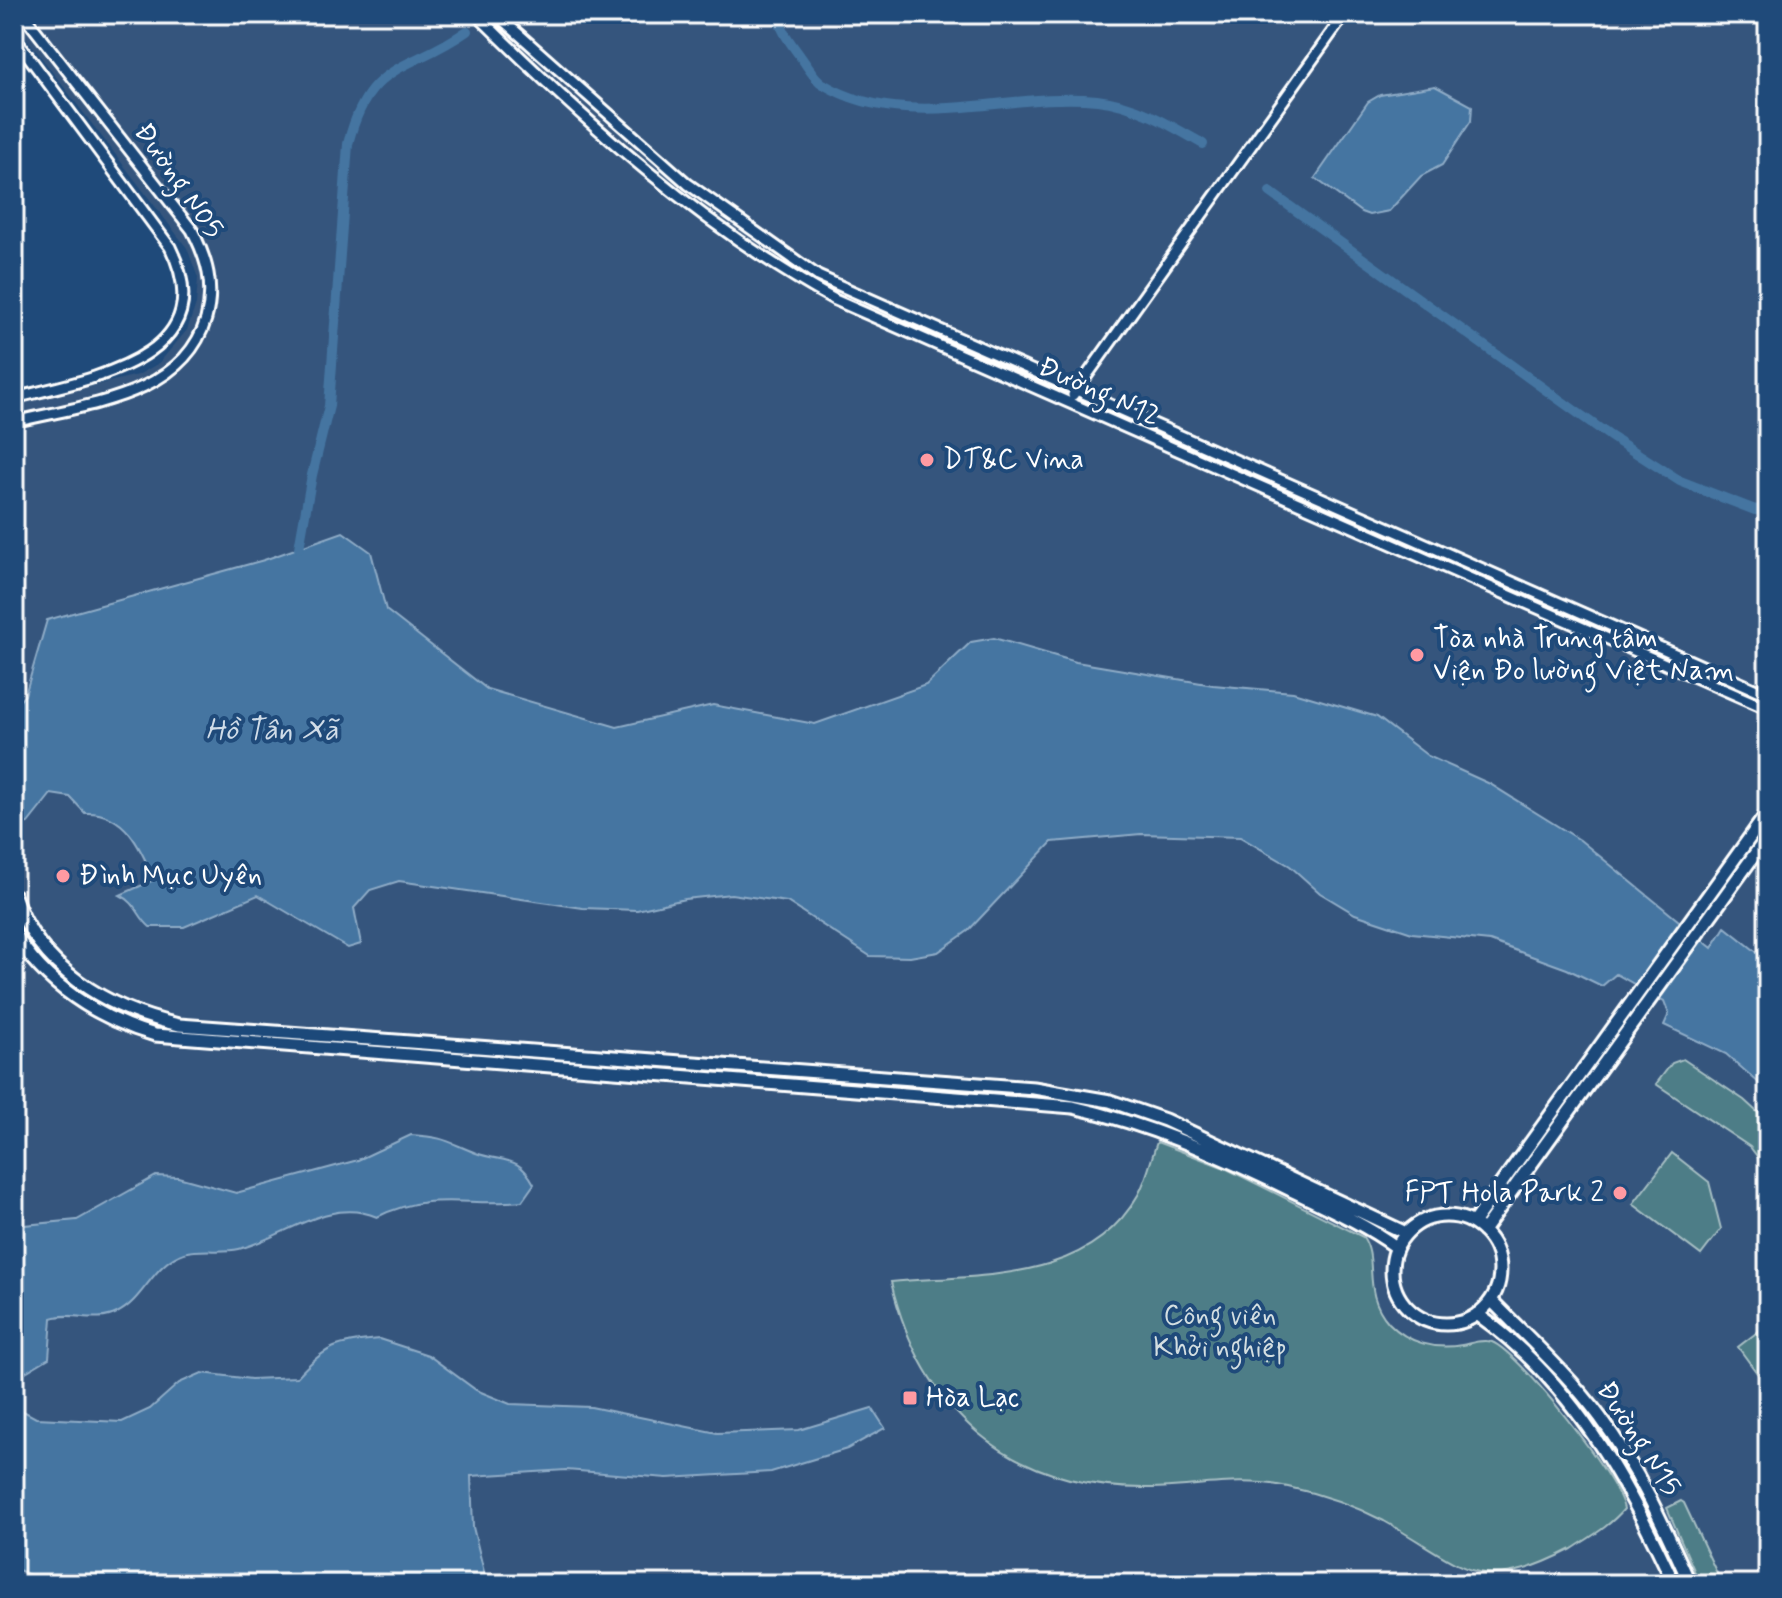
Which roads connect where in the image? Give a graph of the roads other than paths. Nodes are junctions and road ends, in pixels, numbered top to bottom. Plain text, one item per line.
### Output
1 (23, 14) edge
2 (476, 14) edge
3 (496, 14) edge
4 (1345, 14) edge
5 (14, 37) edge
6 (1076, 391) junction
7 (14, 398) edge
8 (1069, 403) junction
9 (14, 422) edge
10 (1768, 695) edge
11 (1768, 709) edge
12 (1768, 812) edge
13 (1768, 836) edge
14 (14, 895) edge
15 (14, 932) edge
16 (37, 942) junction
17 (27, 952) junction
18 (880, 1077) junction
19 (976, 1084) junction
20 (881, 1091) junction
21 (974, 1097) junction
22 (1478, 1227) junction
23 (1406, 1233) junction
24 (1396, 1247) junction
25 (1491, 1300) junction
26 (1477, 1314) junction
27 (1674, 1584) edge
28 (1690, 1584) edge

1 - 9 street, Đường N05
2 - 8 street, Đường N12
3 - 6 street, Đường N12
4 - 6 street
5 - 7 street
6 - 8 street
6 - 10 street, Đường N12
8 - 11 street, Đường N12
12 - 22 street
13 - 22 street
14 - 16 street
15 - 17 street
16 - 17 street
16 - 18 street
17 - 20 street
18 - 19 street
18 - 20 street
19 - 21 street
19 - 23 street
20 - 21 street
21 - 24 street
22 - 23 street
22 - 25 street
23 - 24 street
24 - 26 street
25 - 26 street
25 - 28 street, Đường N15
26 - 27 street, Đường N15

